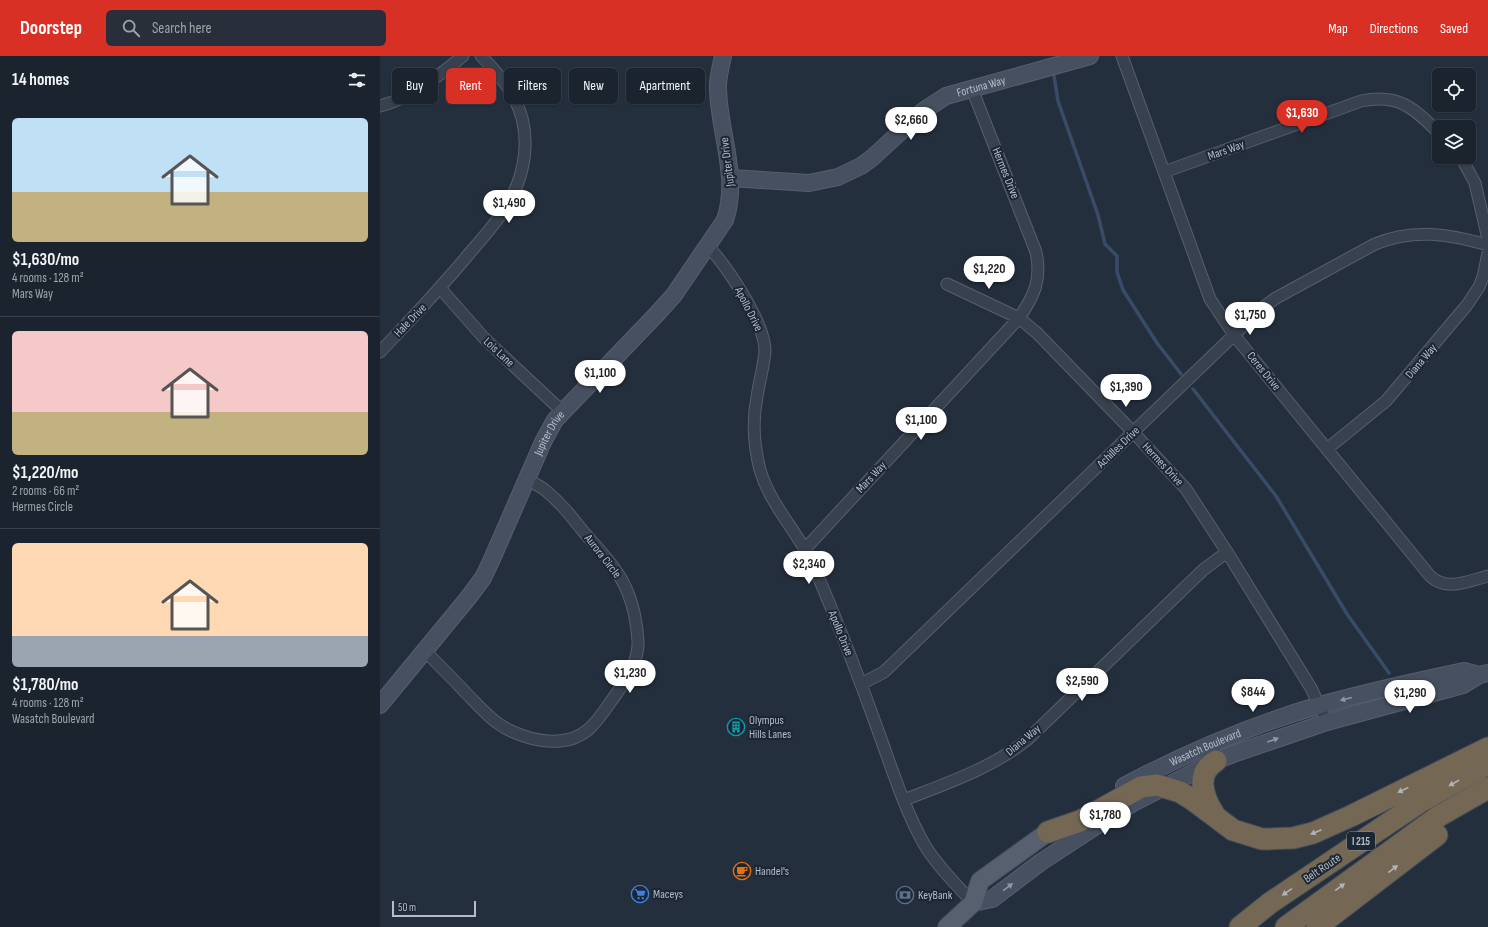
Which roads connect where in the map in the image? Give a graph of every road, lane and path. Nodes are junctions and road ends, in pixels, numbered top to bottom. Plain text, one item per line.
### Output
1 (463, 56) edge
2 (481, 56) edge
3 (723, 56) edge
4 (1090, 56) edge
5 (1122, 56) edge
6 (972, 89) junction
7 (380, 106) edge
8 (1432, 126) edge
9 (1465, 164) edge
10 (1164, 172) junction
11 (731, 178) junction
12 (1488, 239) edge
13 (1488, 245) edge
14 (708, 246) junction
15 (1488, 253) edge
16 (947, 284) dead end
17 (440, 288) junction
18 (1020, 318) junction
19 (1234, 335) junction
20 (380, 352) edge
21 (563, 412) junction
22 (1133, 432) junction
23 (1328, 449) junction
24 (527, 479) junction
25 (805, 549) junction
26 (1227, 552) junction
27 (1488, 576) edge
28 (426, 651) junction
29 (1484, 674) edge
30 (861, 684) junction
31 (380, 705) edge
32 (1320, 705) junction
33 (1327, 722) junction
34 (1488, 748) edge
35 (1216, 762) junction
36 (1488, 764) edge
37 (1165, 787) junction
38 (1488, 788) edge
39 (1488, 799) edge
40 (904, 800) junction
41 (1219, 821) junction
42 (1048, 832) junction
43 (973, 903) junction
44 (947, 927) edge
45 (1240, 927) edge
46 (1286, 927) edge
47 (1317, 927) edge

1 - 7 street
2 - 17 street, Hale Drive
3 - 11 street, Jupiter Drive
4 - 6 street, Fortuna Way
5 - 10 street, Ceres Drive
6 - 11 street, Fortuna Way
6 - 18 street, Hermes Drive
8 - 10 street, Mars Way
9 - 12 street
10 - 19 street, Ceres Drive
11 - 14 street, Jupiter Drive
13 - 19 street, Achilles Drive
14 - 21 street, Jupiter Drive
14 - 25 street, Apollo Drive
15 - 23 street, Diana Way
16 - 18 street
17 - 20 street, Hale Drive
17 - 21 street, Lois Lane
18 - 22 street, Hermes Drive
18 - 25 street, Mars Way
19 - 22 street, Achilles Drive
19 - 23 street, Ceres Drive
21 - 24 street, Jupiter Drive
22 - 26 street, Hermes Drive
22 - 30 street, Achilles Drive
23 - 27 street, Ceres Drive
24 - 28 street, Jupiter Drive
24 - 28 street, Aurora Circle
25 - 30 street, Apollo Drive
26 - 32 street, Hermes Drive
26 - 40 street, Diana Way
28 - 31 street, Jupiter Drive
29 -> 32 street, Wasatch Boulevard
29 - 33 street, Wasatch Boulevard
30 - 40 street, Apollo Drive
32 - 33 street, Hermes Drive
32 - 42 street, Wasatch Boulevard
35 -> 33 street, Wasatch Boulevard
34 -> 41 highway
35 - 37 street, Wasatch Boulevard
35 - 41 highway
36 -> 45 highway, Belt Route / I 215
37 - 41 highway
37 - 42 highway
43 -> 37 street, Wasatch Boulevard
46 -> 38 highway, I 215
47 -> 39 highway
40 - 43 street, Apollo Drive
42 - 43 main road, Wasatch Boulevard
43 - 44 main road, Wasatch Boulevard

